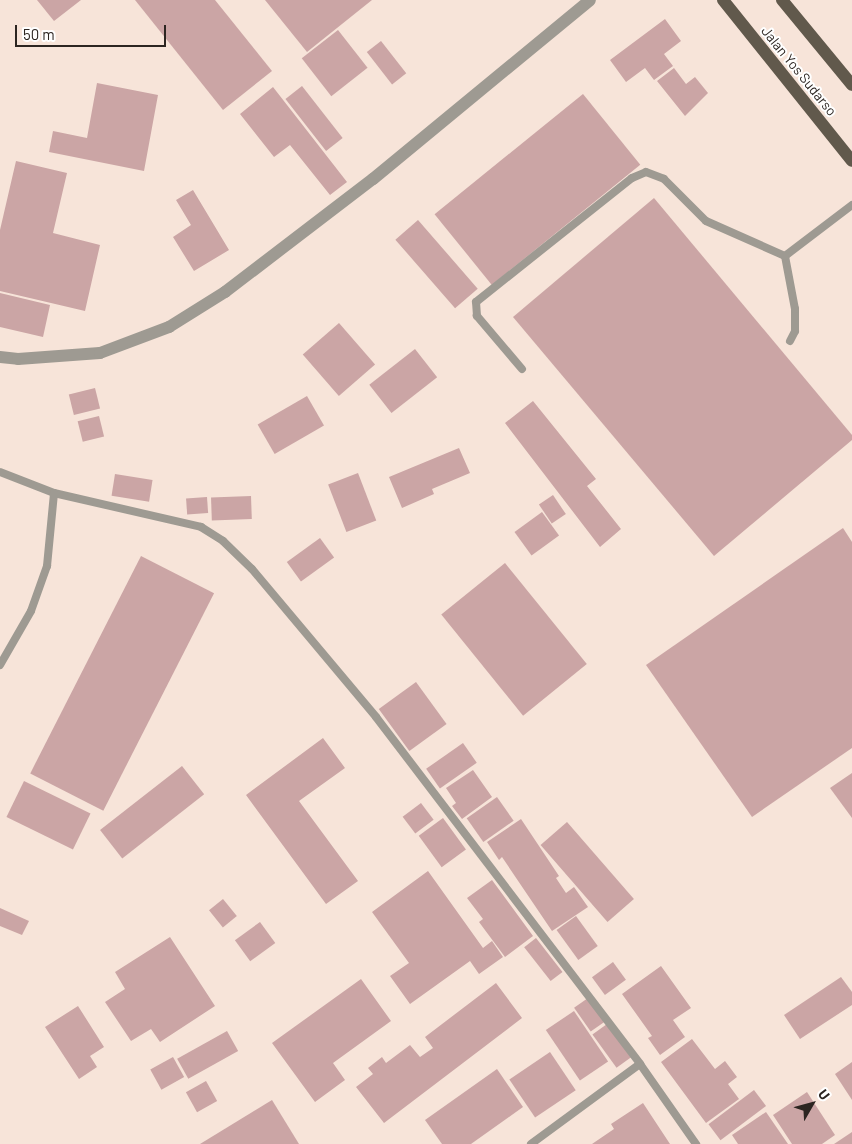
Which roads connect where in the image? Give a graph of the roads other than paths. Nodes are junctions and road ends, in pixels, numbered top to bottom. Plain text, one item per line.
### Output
1 (590, 0) edge
2 (723, 0) edge
3 (782, 0) edge
4 (852, 85) edge
5 (852, 161) edge
6 (852, 205) edge
7 (785, 256) junction
8 (790, 341) dead end
9 (0, 357) edge
10 (522, 368) dead end
11 (0, 472) edge
12 (54, 493) junction
13 (0, 664) edge
14 (640, 1064) junction
15 (531, 1144) edge
16 (696, 1144) edge

1 - 9 street
2 - 5 main road, Jalan Yos Sudarso
3 - 4 main road
6 - 7 lane
7 - 8 lane
7 - 10 lane
11 - 12 lane
12 - 13 lane
12 - 14 lane
14 - 15 lane
14 - 16 lane

